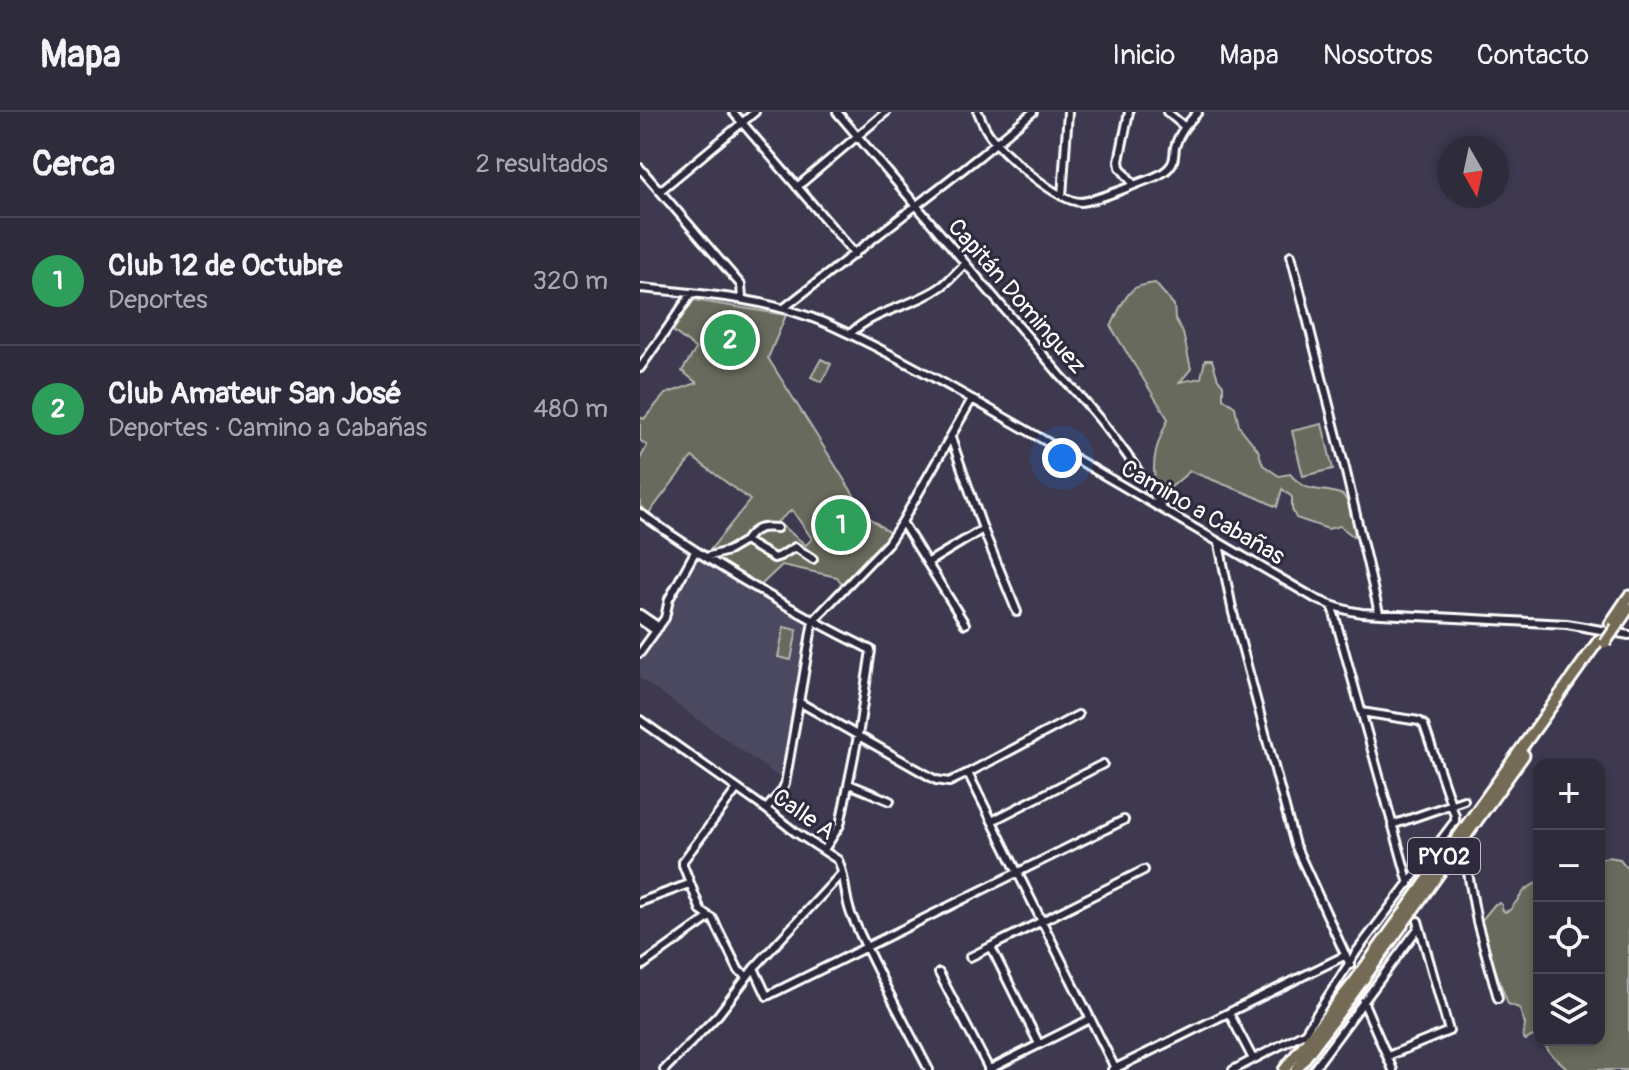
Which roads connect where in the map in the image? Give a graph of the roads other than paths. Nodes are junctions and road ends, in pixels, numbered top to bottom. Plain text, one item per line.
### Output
1 (733, 112) edge
2 (755, 112) edge
3 (837, 112) edge
4 (886, 112) edge
5 (978, 112) edge
6 (1033, 112) edge
7 (1068, 112) edge
8 (1129, 112) edge
9 (1167, 112) edge
10 (1198, 112) edge
11 (742, 123) junction
12 (1185, 127) junction
13 (857, 136) junction
14 (996, 142) junction
15 (640, 168) edge
16 (1134, 185) junction
17 (797, 187) junction
18 (660, 191) junction
19 (1062, 196) junction
20 (915, 206) junction
21 (855, 254) junction
22 (1291, 255) dead end
23 (965, 264) junction
24 (640, 288) edge
25 (695, 293) junction
26 (742, 299) junction
27 (784, 308) junction
28 (850, 334) junction
29 (640, 368) edge
30 (972, 399) junction
31 (951, 438) junction
32 (1163, 509) junction
33 (640, 513) edge
34 (902, 522) junction
35 (777, 528) dead end
36 (983, 529) junction
37 (745, 541) junction
38 (1219, 544) junction
39 (695, 552) junction
40 (706, 557) junction
41 (813, 559) dead end
42 (927, 563) junction
43 (1629, 596) edge
44 (1332, 606) junction
45 (1629, 608) edge
46 (1017, 612) dead end
47 (1379, 613) junction
48 (640, 617) edge
49 (813, 621) junction
50 (965, 624) dead end
51 (1613, 625) junction
52 (657, 629) junction
53 (1629, 635) edge
54 (1602, 641) junction
55 (640, 653) edge
56 (799, 702) junction
57 (1361, 712) junction
58 (1078, 715) dead end
59 (640, 720) edge
60 (858, 736) junction
61 (1103, 764) dead end
62 (968, 773) junction
63 (849, 784) junction
64 (737, 789) junction
65 (1464, 800) dead end
66 (890, 801) dead end
67 (1451, 805) junction
68 (766, 809) junction
69 (1124, 820) dead end
70 (992, 821) junction
71 (1392, 825) junction
72 (824, 850) junction
73 (1466, 862) dead end
74 (1144, 870) dead end
75 (842, 873) junction
76 (1017, 874) junction
77 (689, 884) junction
78 (1409, 884) junction
79 (640, 902) edge
80 (710, 917) junction
81 (1041, 922) junction
82 (991, 947) junction
83 (867, 949) junction
84 (1346, 955) junction
85 (970, 957) dead end
86 (1350, 965) junction
87 (640, 967) edge
88 (754, 968) junction
89 (939, 973) dead end
90 (748, 976) junction
91 (1498, 998) dead end
92 (1363, 1001) junction
93 (1229, 1013) junction
94 (1090, 1019) junction
95 (1320, 1025) junction
96 (1304, 1034) junction
97 (1039, 1044) junction
98 (1388, 1056) junction
99 (1253, 1059) junction
100 (1114, 1069) edge
101 (664, 1070) edge
102 (929, 1070) edge
103 (989, 1070) edge
104 (1233, 1070) edge
105 (1284, 1070) edge
106 (1296, 1070) edge
107 (1313, 1070) edge
108 (1393, 1070) edge

1 - 11 street
2 - 11 street
3 - 13 street, Capitán Dominguez
4 - 13 street
5 - 14 street
6 - 14 street
7 - 19 street
8 - 16 street
9 - 12 street
10 - 12 street
11 - 17 street
11 - 18 street
12 - 16 street
13 - 17 street
13 - 20 street, Capitán Dominguez
14 - 19 street
14 - 20 street
15 - 18 street
16 - 19 street
17 - 21 street
18 - 26 street
20 - 21 street
20 - 23 street, Capitán Dominguez
21 - 27 street
22 - 47 street
23 - 28 street
23 - 32 street, Capitán Dominguez
24 - 25 street, Camino a Cabañas
25 - 26 street, Camino a Cabañas
25 - 29 street
26 - 27 street, Camino a Cabañas
27 - 28 street, Camino a Cabañas
28 - 30 street, Camino a Cabañas
30 - 31 street
30 - 32 street, Camino a Cabañas
31 - 34 street
31 - 36 street
32 - 38 street, Camino a Cabañas
33 - 39 street
34 - 42 street
34 - 49 street
35 - 37 street
36 - 42 street
36 - 46 street
37 - 40 street
37 - 41 street
38 - 44 street, Camino a Cabañas
38 - 84 street
39 - 40 street
39 - 52 street
40 - 49 street
42 - 50 street
43 - 51 highway, PY02
44 - 47 street, Camino a Cabañas
44 - 57 street
45 - 51 highway, PY02
47 - 53 street, Camino a Cabañas
48 - 52 street
49 - 56 street
49 - 60 street
51 - 54 highway, PY02, bridge
52 - 55 street
54 - 95 highway, PY02
54 - 106 highway, PY02
56 - 60 street
56 - 68 street
57 - 67 street
57 - 71 street
58 - 62 street
59 - 64 street, Calle A
60 - 62 street
60 - 63 street
61 - 70 street
62 - 70 street
63 - 66 street
63 - 72 street
64 - 68 street, Calle A
64 - 77 street
65 - 67 street
67 - 71 street
67 - 78 street
68 - 72 street, Calle A
69 - 76 street
70 - 76 street
71 - 78 street
72 - 75 street, Calle A
73 - 91 street
74 - 81 street
75 - 83 street, Calle A
75 - 88 street
76 - 81 street
76 - 83 street
77 - 79 street
77 - 80 street
78 - 86 street
80 - 87 street
80 - 90 street
81 - 82 street
81 - 94 street
82 - 85 street
82 - 97 street
83 - 88 street
83 - 102 street, Calle A
84 - 86 street
84 - 93 street
86 - 96 street
88 - 90 street
89 - 103 street
90 - 101 street
92 - 98 street
92 - 98 street
92 - 107 street
93 - 99 street
93 - 100 street
94 - 97 street
94 - 100 street
95 - 96 street
95 - 105 highway, PY02
96 - 99 street
97 - 103 street
98 - 108 street
99 - 104 street

